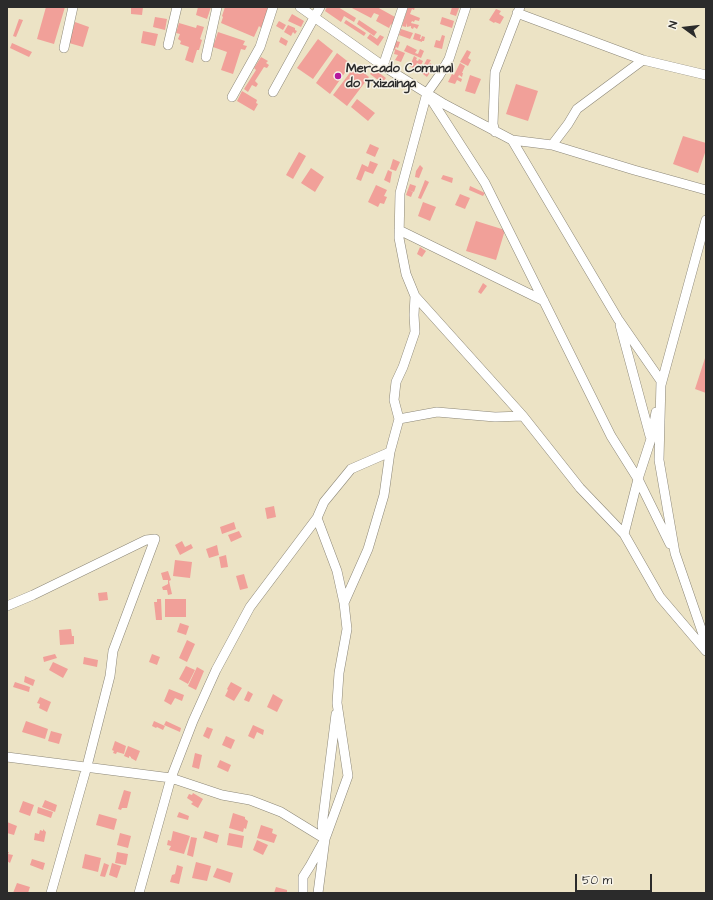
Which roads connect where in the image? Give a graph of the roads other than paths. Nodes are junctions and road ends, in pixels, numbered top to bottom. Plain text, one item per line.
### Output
1 (74, 7) edge
2 (177, 7) edge
3 (217, 7) edge
4 (273, 7) edge
5 (300, 7) edge
6 (320, 7) edge
7 (403, 7) edge
8 (466, 7) edge
9 (519, 10) edge
10 (315, 18) junction
11 (168, 45) dead end
12 (64, 48) dead end
13 (206, 57) dead end
14 (643, 60) junction
15 (383, 66) junction
16 (706, 75) edge
17 (273, 92) dead end
18 (427, 93) junction
19 (232, 96) dead end
20 (495, 132) junction
21 (512, 140) junction
22 (552, 145) junction
23 (706, 190) edge
24 (706, 220) edge
25 (399, 230) junction
26 (415, 296) junction
27 (544, 301) junction
28 (618, 319) junction
29 (661, 381) junction
30 (523, 416) junction
31 (399, 419) junction
32 (651, 440) junction
33 (390, 452) junction
34 (659, 460) junction
35 (638, 479) junction
36 (317, 518) junction
37 (624, 534) junction
38 (675, 553) junction
39 (344, 603) junction
40 (7, 606) edge
41 (706, 643) edge
42 (706, 651) edge
43 (337, 703) junction
44 (7, 757) edge
45 (87, 766) junction
46 (171, 778) junction
47 (325, 838) junction
48 (52, 893) edge
49 (139, 893) edge
50 (303, 893) edge
51 (318, 893) edge

1 - 12 street
2 - 11 street
3 - 13 street
4 - 19 street
5 - 10 street
6 - 10 street
7 - 15 street
8 - 18 street
9 - 14 street
9 - 20 street
10 - 15 street
10 - 17 street
14 - 16 street
14 - 22 street
15 - 18 street
18 - 20 street
18 - 25 street
18 - 27 street
20 - 21 street
21 - 22 street
21 - 28 street
22 - 23 street
24 - 29 street
25 - 26 street
25 - 27 street
26 - 30 street
26 - 31 street
27 - 35 street
28 - 29 street
28 - 32 street
29 - 32 street
29 - 34 street
30 - 31 street
30 - 37 street
31 - 33 street
32 - 34 street
32 - 35 street
33 - 36 street
33 - 39 street
34 - 38 street
35 - 37 street
35 - 38 street
36 - 39 street
36 - 46 street
37 - 42 street
38 - 41 street
39 - 43 street
40 - 45 street
43 - 47 street
43 - 47 street
44 - 45 street
45 - 46 street
45 - 48 street
46 - 47 street
46 - 49 street
47 - 50 street
47 - 51 street

